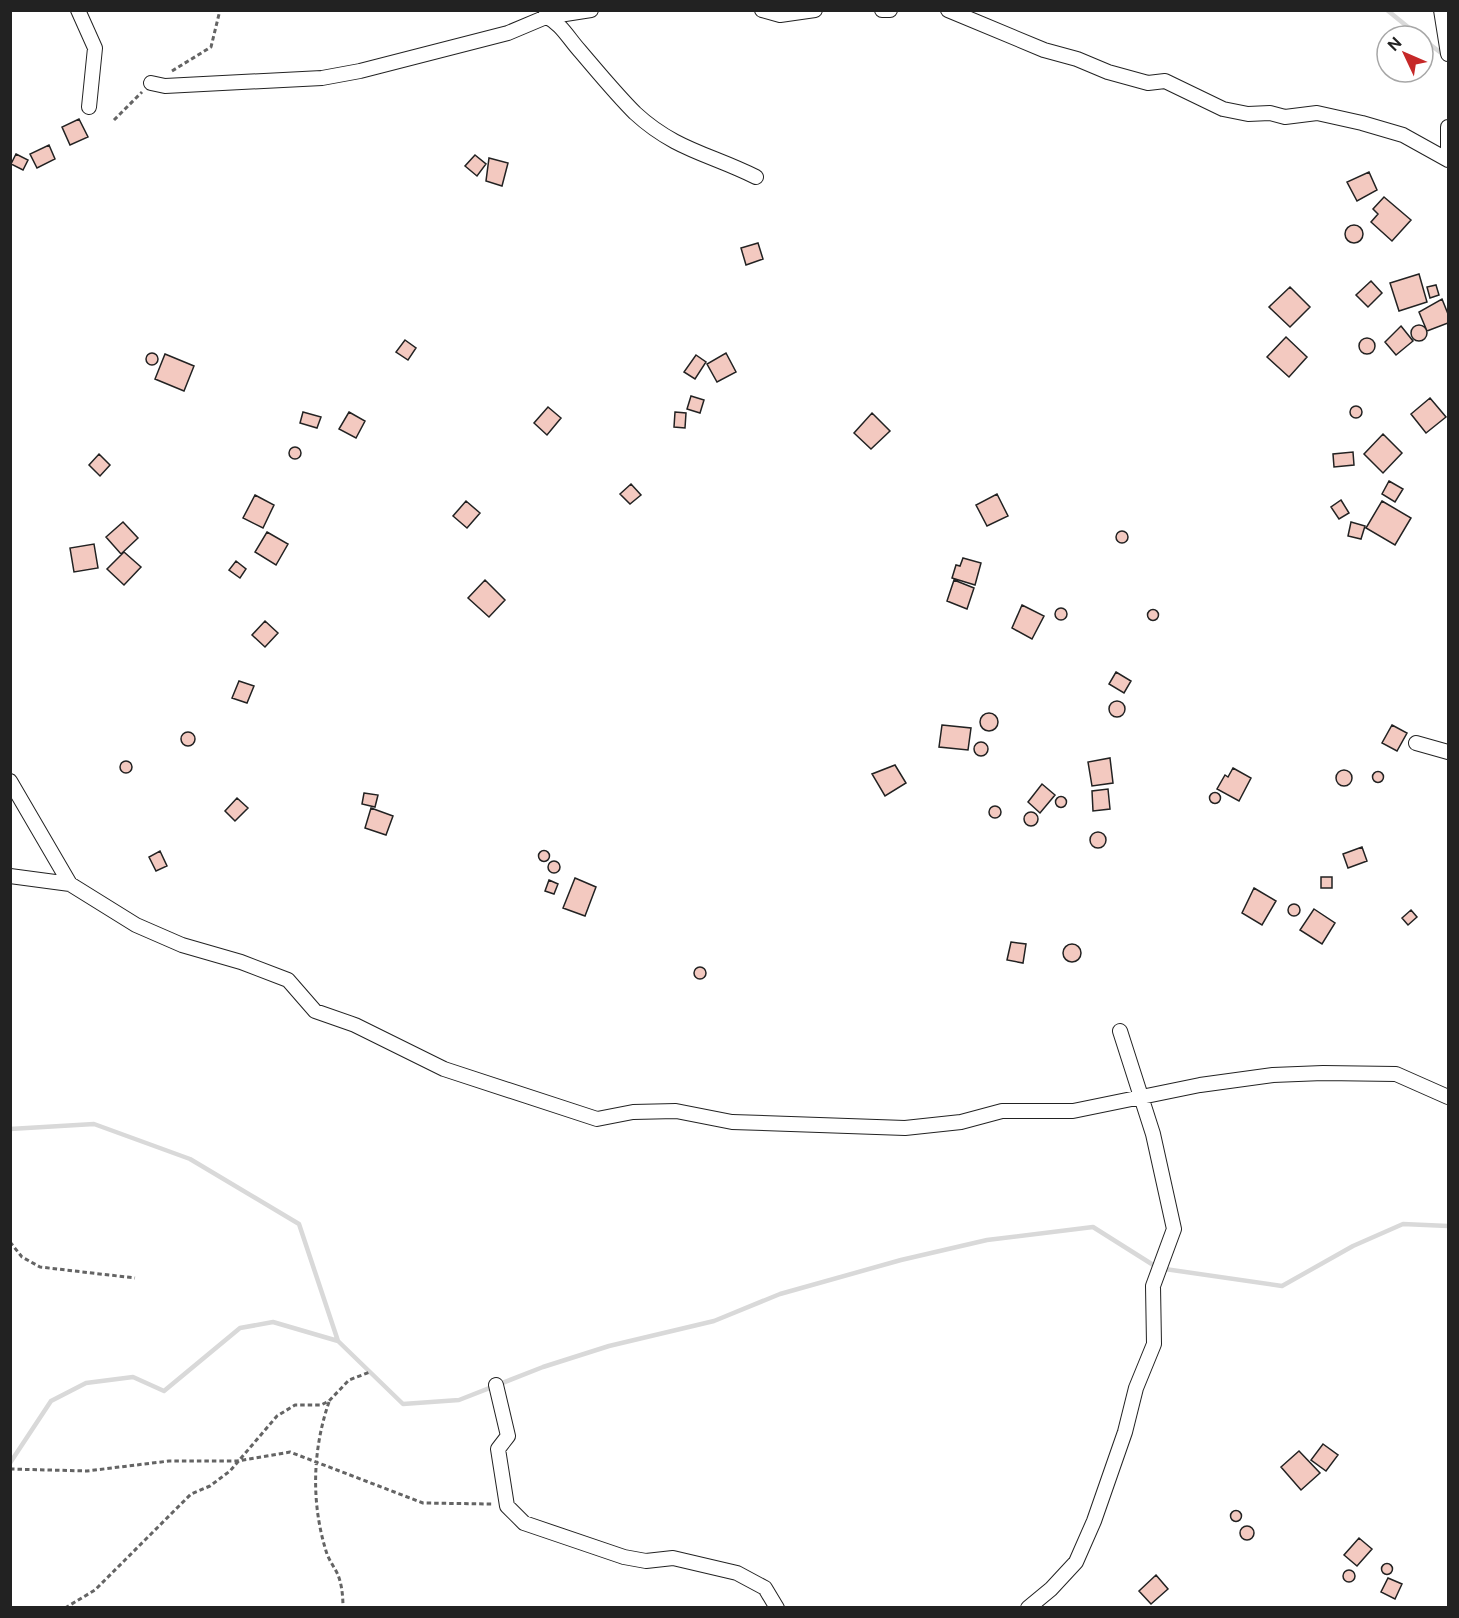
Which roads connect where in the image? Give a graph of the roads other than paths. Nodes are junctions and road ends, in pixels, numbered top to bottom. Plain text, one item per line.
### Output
1 (78, 10) edge
2 (591, 10) edge
3 (762, 10) edge
4 (815, 10) edge
5 (882, 10) edge
6 (890, 10) edge
7 (948, 10) edge
8 (1441, 10) edge
9 (543, 14) edge
10 (1449, 54) edge
11 (151, 83) road end
12 (89, 107) dead end
13 (1449, 127) edge
14 (1448, 160) edge
15 (756, 177) dead end
16 (1416, 743) dead end
17 (1449, 752) edge
18 (10, 781) edge
19 (10, 876) edge
20 (70, 884) junction
21 (1120, 1031) dead end
22 (1449, 1097) edge
23 (1142, 1098) junction
24 (496, 1385) dead end
25 (777, 1608) edge
26 (1028, 1608) edge

1 - 12 street
2 - 9 street
3 - 4 street
5 - 6 street
7 - 14 street
8 - 10 street
9 - 11 street
9 - 15 street
13 - 14 street
16 - 17 street
18 - 20 street
19 - 20 street
20 - 23 street
21 - 23 street
22 - 23 street
23 - 26 street
24 - 25 street

